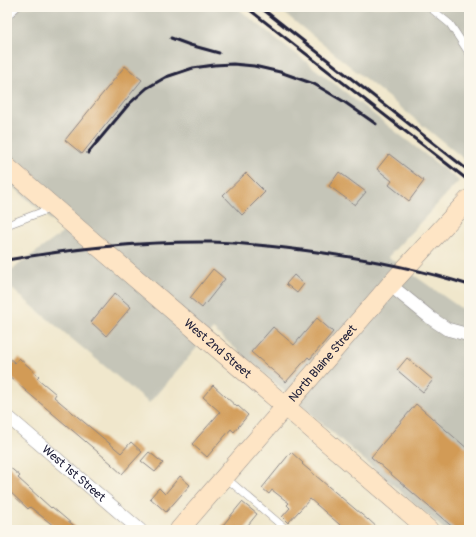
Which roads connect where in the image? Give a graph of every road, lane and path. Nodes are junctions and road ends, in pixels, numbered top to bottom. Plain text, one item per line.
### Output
1 (16, 7) edge
2 (429, 7) edge
3 (7, 16) edge
4 (469, 53) edge
5 (7, 167) edge
6 (469, 199) edge
7 (54, 207) junction
8 (7, 218) edge
9 (10, 224) edge
10 (390, 285) junction
11 (469, 334) edge
12 (285, 406) junction
13 (7, 416) edge
14 (224, 477) junction
15 (422, 528) edge
16 (140, 530) edge
17 (179, 530) edge
18 (287, 530) edge

1 - 3 lane
2 - 4 lane
5 - 7 street, West 2nd Street
6 - 10 street, North Blaine Street
7 - 9 lane
7 - 12 street, West 2nd Street
8 - 9 lane
10 - 11 street
10 - 12 street, North Blaine Street
12 - 14 street, North Blaine Street
12 - 15 street, West 2nd Street
13 - 16 street, West 1st Street
14 - 17 street, North Blaine Street
14 - 18 lane

